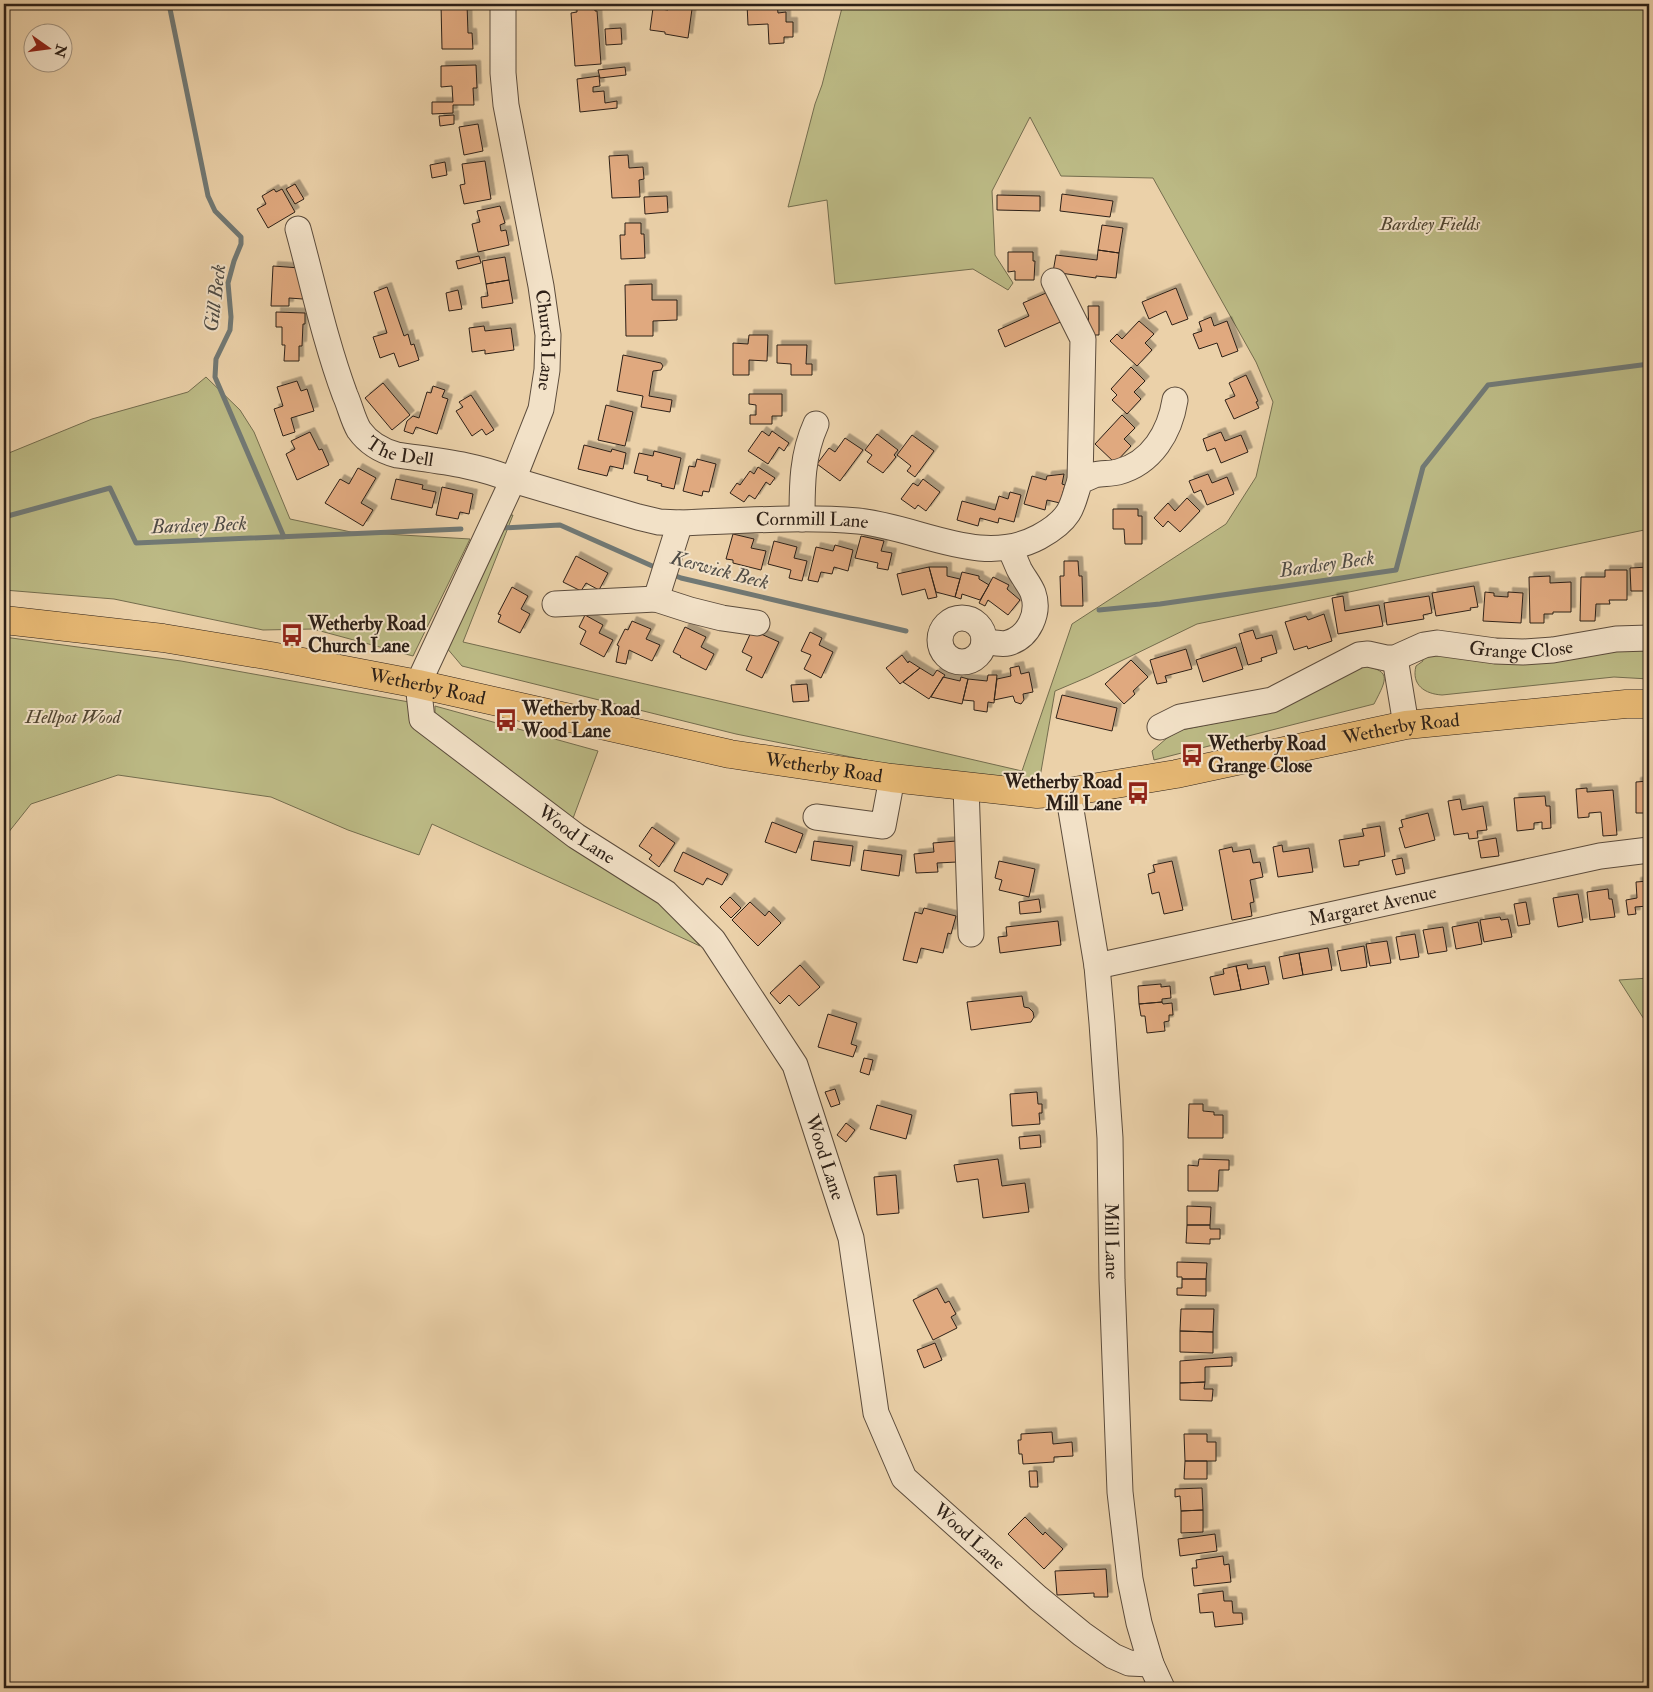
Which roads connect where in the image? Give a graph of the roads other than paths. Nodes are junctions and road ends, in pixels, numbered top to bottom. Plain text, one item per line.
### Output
1 (503, 4) edge
2 (298, 229) dead end
3 (1054, 281) dead end
4 (1175, 400) dead end
5 (816, 424) dead end
6 (513, 480) junction
7 (1080, 481) junction
8 (802, 519) junction
9 (680, 523) junction
10 (1010, 548) junction
11 (659, 590) junction
12 (555, 604) dead end
13 (4, 620) edge
14 (757, 623) dead end
15 (1649, 638) edge
16 (984, 641) dead end
17 (1395, 658) junction
18 (418, 684) junction
19 (1649, 704) edge
20 (1406, 725) junction
21 (1160, 727) dead end
22 (892, 778) junction
23 (966, 786) junction
24 (1068, 792) junction
25 (816, 817) dead end
26 (1649, 850) edge
27 (971, 934) dead end
28 (1097, 966) junction
29 (1151, 1664) junction
30 (1162, 1688) edge

1 - 6 street, Church Lane
2 - 6 street, The Dell
3 - 7 street, Cornmill Lane
4 - 7 street
5 - 8 street
6 - 9 street, Cornmill Lane
6 - 18 street, Church Lane
7 - 10 street, Cornmill Lane
8 - 9 street, Cornmill Lane
8 - 10 street, Cornmill Lane
9 - 11 street
10 - 16 street
11 - 12 street
11 - 14 street
13 - 18 main road, Wetherby Road
15 - 17 street, Grange Close
17 - 20 street
17 - 21 street
18 - 22 main road, Wetherby Road
18 - 29 street, Wood Lane
19 - 20 main road, Wetherby Road
20 - 24 main road, Wetherby Road
22 - 23 main road, Wetherby Road
22 - 25 street
23 - 24 main road, Wetherby Road
23 - 27 street
24 - 28 street, Mill Lane
26 - 28 street, Margaret Avenue
28 - 29 street, Mill Lane
29 - 30 street, Mill Lane

